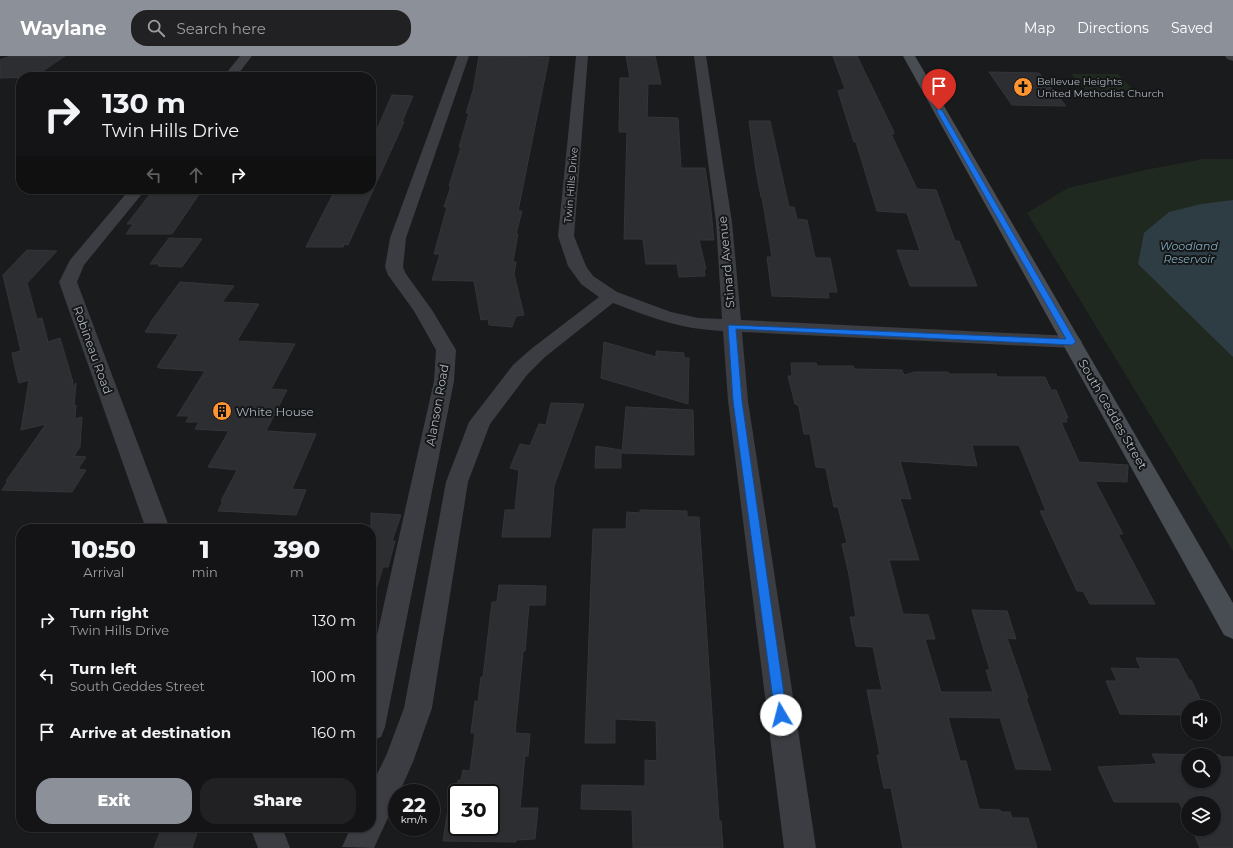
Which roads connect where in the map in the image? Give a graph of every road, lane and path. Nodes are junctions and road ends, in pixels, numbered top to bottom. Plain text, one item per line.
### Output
1 (246, 56) edge
2 (464, 56) edge
3 (582, 56) edge
4 (700, 56) edge
5 (909, 56) edge
6 (233, 72) edge
7 (134, 194) edge
8 (611, 296) junction
9 (732, 326) junction
10 (1072, 342) junction
11 (156, 524) edge
12 (1233, 626) edge
13 (376, 702) edge
14 (376, 809) edge
15 (268, 832) edge
16 (274, 848) edge
17 (800, 848) edge

1 - 6 street
2 - 13 street, Alanson Road
3 - 8 street, Twin Hills Drive
4 - 9 street, Stinard Avenue
5 - 10 main road, South Geddes Street
7 - 11 street, Robineau Road
8 - 9 street, Twin Hills Drive
8 - 14 street
9 - 10 street, Twin Hills Drive
9 - 17 street, Stinard Avenue
10 - 12 main road, South Geddes Street
15 - 16 street

